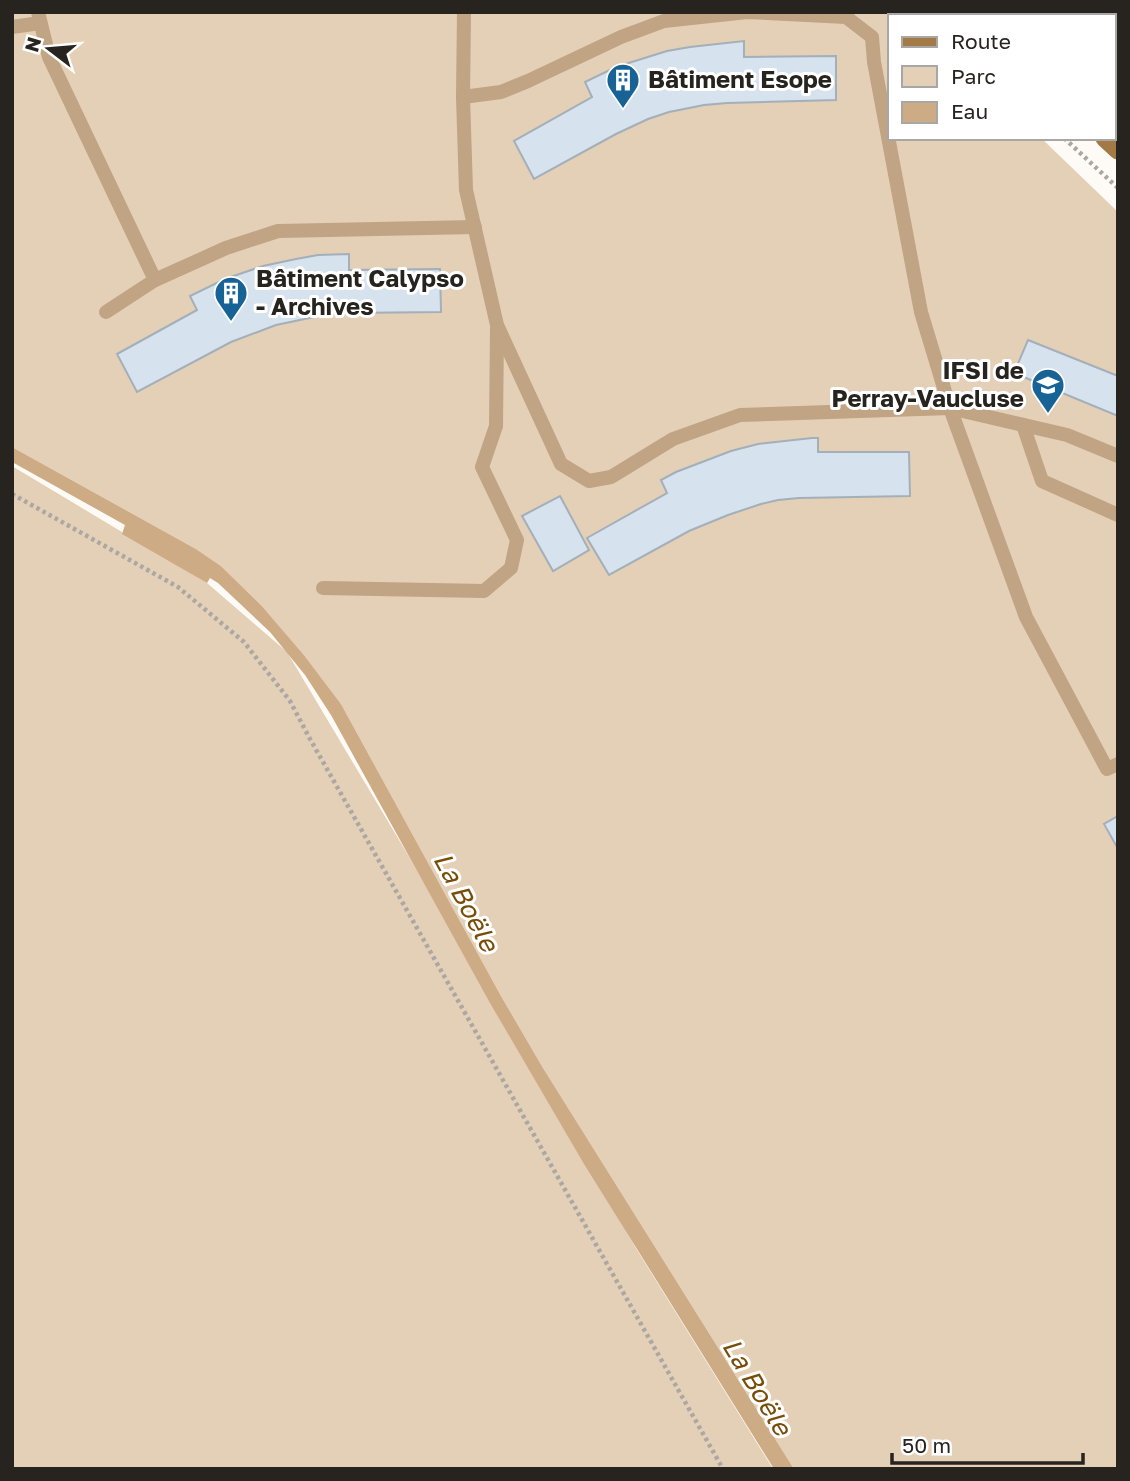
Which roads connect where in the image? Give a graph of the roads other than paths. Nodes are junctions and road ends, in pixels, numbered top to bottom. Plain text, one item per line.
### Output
1 (464, 12) edge
2 (39, 18) edge
3 (12, 27) edge
4 (463, 97) junction
5 (888, 136) edge
6 (889, 140) edge
7 (475, 228) junction
8 (155, 280) junction
9 (106, 312) dead end
10 (497, 325) junction
11 (950, 408) junction
12 (1023, 425) junction
13 (1118, 456) edge
14 (1118, 515) edge
15 (323, 588) dead end
16 (1118, 764) edge

1 - 4 lane
2 - 3 lane
2 - 8 lane
4 - 5 lane
4 - 7 lane
6 - 11 lane
7 - 8 lane
7 - 10 lane
8 - 9 lane
10 - 11 lane
10 - 15 lane
11 - 12 lane
11 - 16 lane
12 - 13 lane
12 - 14 lane

